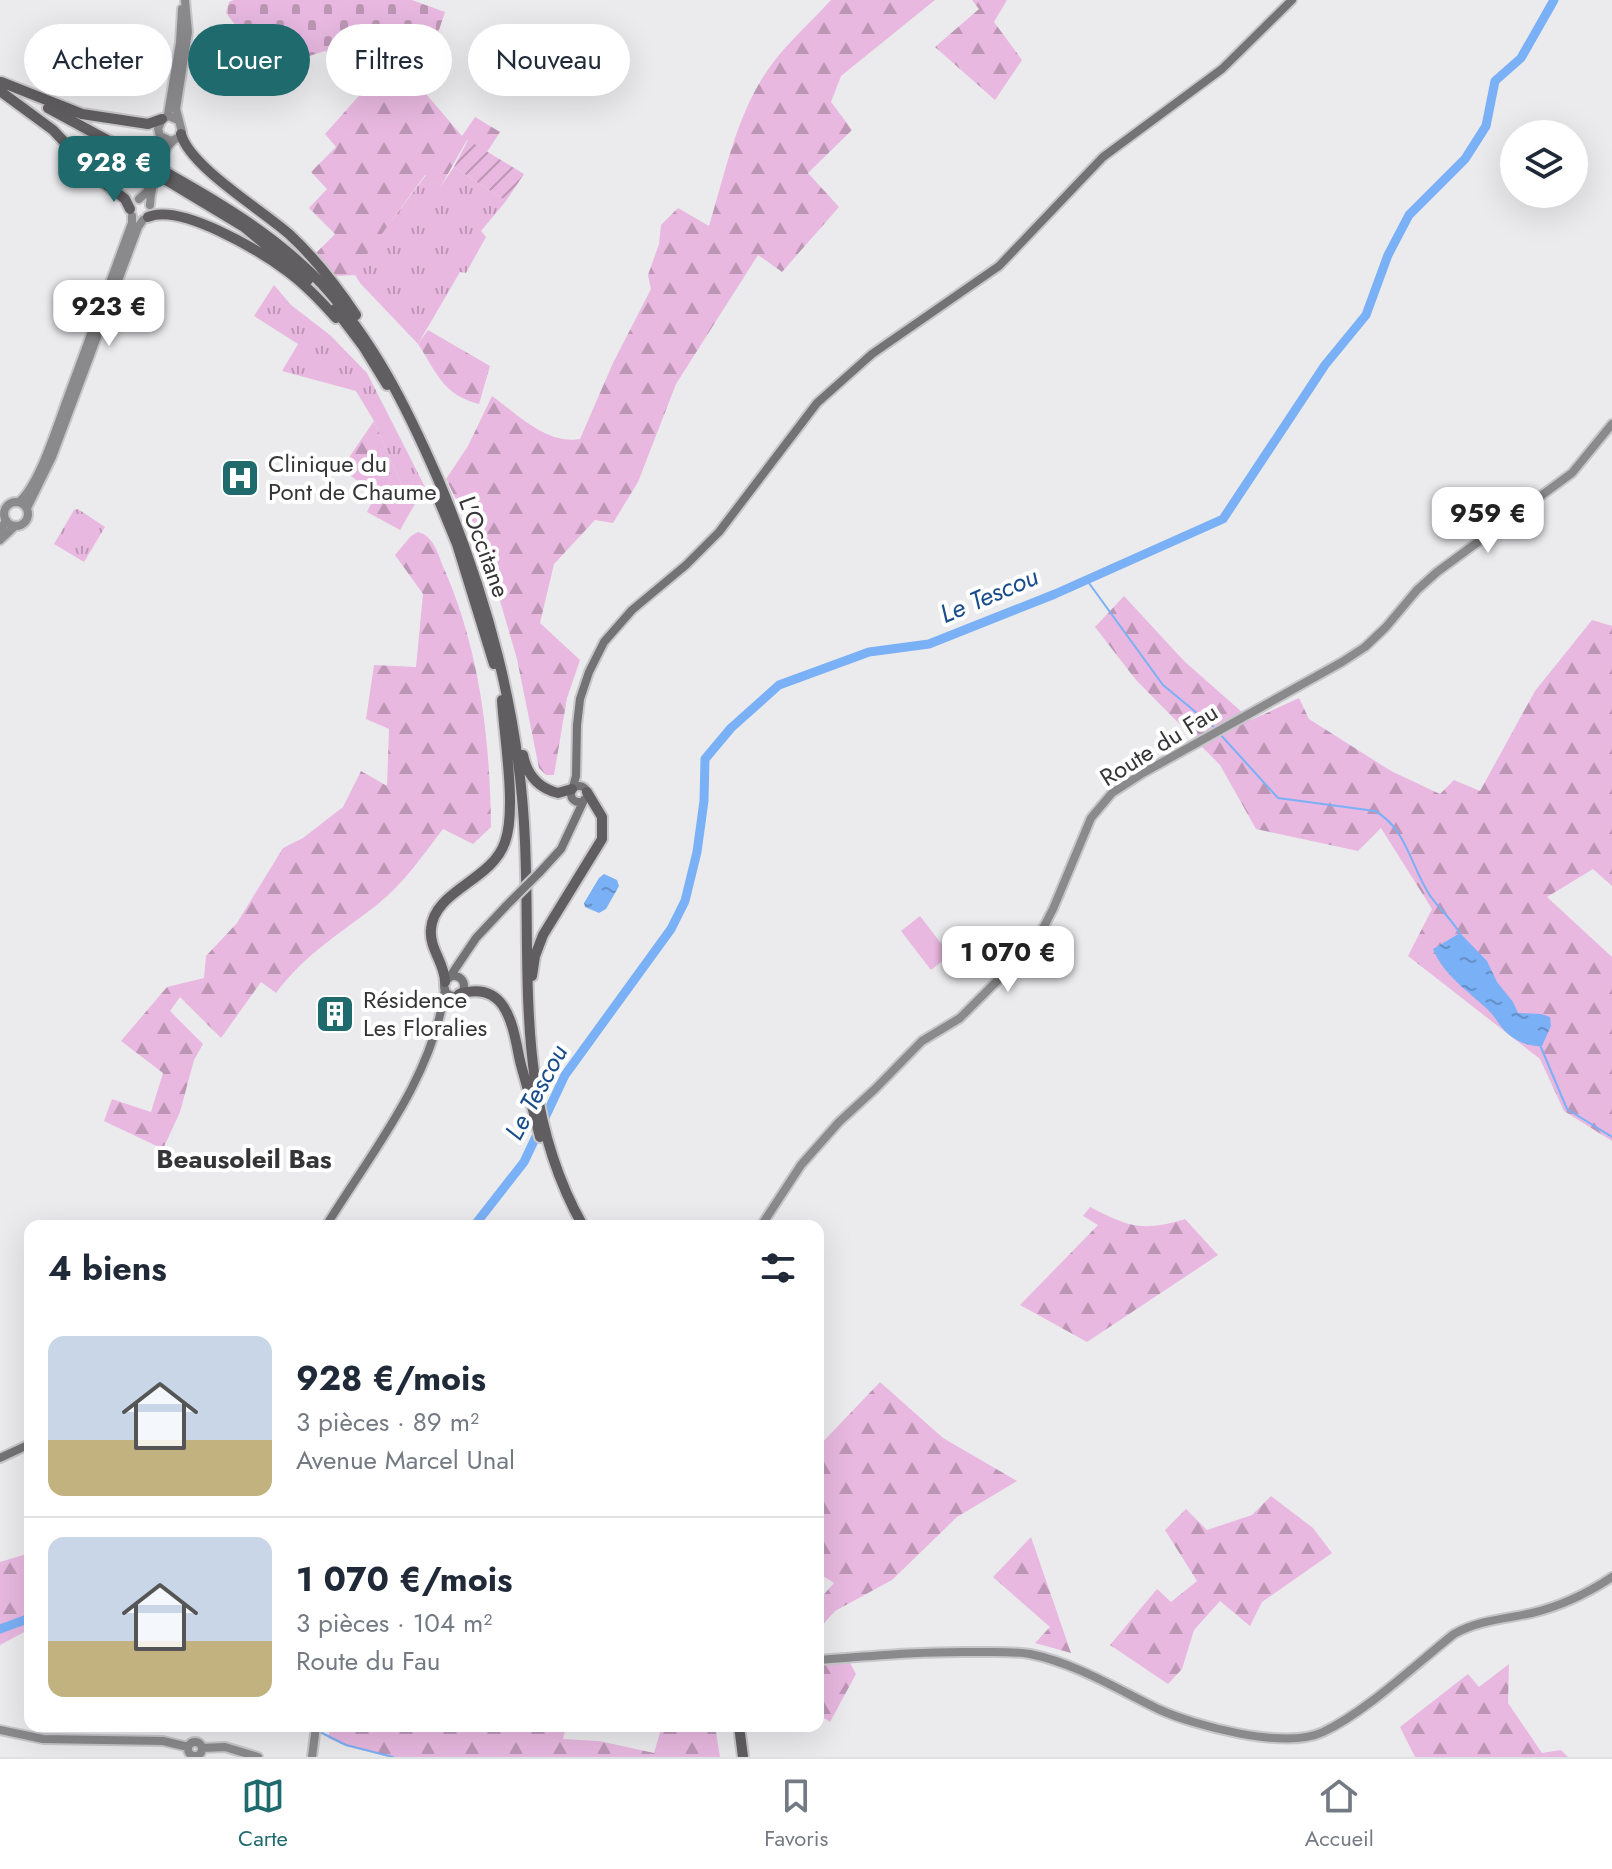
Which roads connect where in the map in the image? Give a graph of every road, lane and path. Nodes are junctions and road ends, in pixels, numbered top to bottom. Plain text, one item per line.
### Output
1 (183, 0) edge
2 (1292, 0) edge
3 (182, 19) junction
4 (185, 55) junction
5 (0, 86) edge
6 (164, 118) junction
7 (178, 120) junction
8 (160, 136) junction
9 (178, 137) junction
10 (168, 177) junction
11 (139, 199) junction
12 (150, 205) junction
13 (131, 212) junction
14 (145, 219) junction
15 (363, 346) junction
16 (380, 359) junction
17 (1612, 424) edge
18 (23, 505) junction
19 (6, 520) junction
20 (15, 526) junction
21 (0, 532) edge
22 (0, 540) edge
23 (505, 700) junction
24 (577, 764) junction
25 (572, 792) junction
26 (585, 793) junction
27 (572, 824) junction
28 (460, 960) junction
29 (462, 981) junction
30 (446, 983) junction
31 (458, 995) junction
32 (441, 1008) junction
33 (529, 1038) junction
34 (533, 1104) junction
35 (544, 1142) junction
36 (330, 1220) edge
37 (573, 1220) edge
38 (580, 1220) edge
39 (765, 1220) edge
40 (24, 1447) edge
41 (0, 1458) edge
42 (1612, 1577) edge
43 (824, 1660) edge
44 (0, 1730) edge
45 (316, 1732) edge
46 (316, 1732) edge
47 (740, 1732) edge
48 (746, 1732) edge
49 (258, 1757) edge
50 (312, 1757) edge
51 (320, 1757) edge
52 (743, 1757) edge
53 (750, 1757) edge

1 - 3 street
1 - 4 street
2 - 24 main road
3 - 4 street
3 - 6 street
4 - 7 street
5 - 6 highway
5 - 10 highway, L'Occitane, bridge
5 - 13 highway
6 - 7 street
6 - 8 street
7 - 9 street
8 - 9 street
8 - 11 street
9 - 12 street
9 - 16 highway
10 - 15 highway, L'Occitane
10 - 16 highway, L'Occitane
11 - 12 street
11 - 13 street
12 - 14 street
13 - 14 street
13 - 18 street
14 - 15 highway
14 - 18 street
15 - 23 highway, L'Occitane
16 - 23 highway, L'Occitane
17 - 39 street, Route du Fau
18 - 19 street
18 - 20 street
19 - 20 street
19 - 21 street
20 - 22 street
23 - 25 highway
23 - 30 highway
23 - 33 highway, L'Occitane
23 - 34 highway, L'Occitane
24 - 25 main road
24 - 26 main road
25 - 26 main road
25 - 26 main road
25 - 27 main road
26 - 27 main road
26 - 33 highway
27 - 28 main road, bridge
28 - 29 main road
28 - 30 main road
29 - 30 main road
29 - 31 main road
30 - 31 main road
30 - 32 main road
31 - 32 main road
31 - 34 highway
32 - 36 main road
33 - 34 highway, L'Occitane
34 - 35 highway, L'Occitane
35 - 37 highway, L'Occitane
35 - 38 highway, L'Occitane
40 - 41 main road
42 - 43 street
44 - 49 street
45 - 50 street
46 - 51 street
47 - 52 highway
48 - 53 highway

